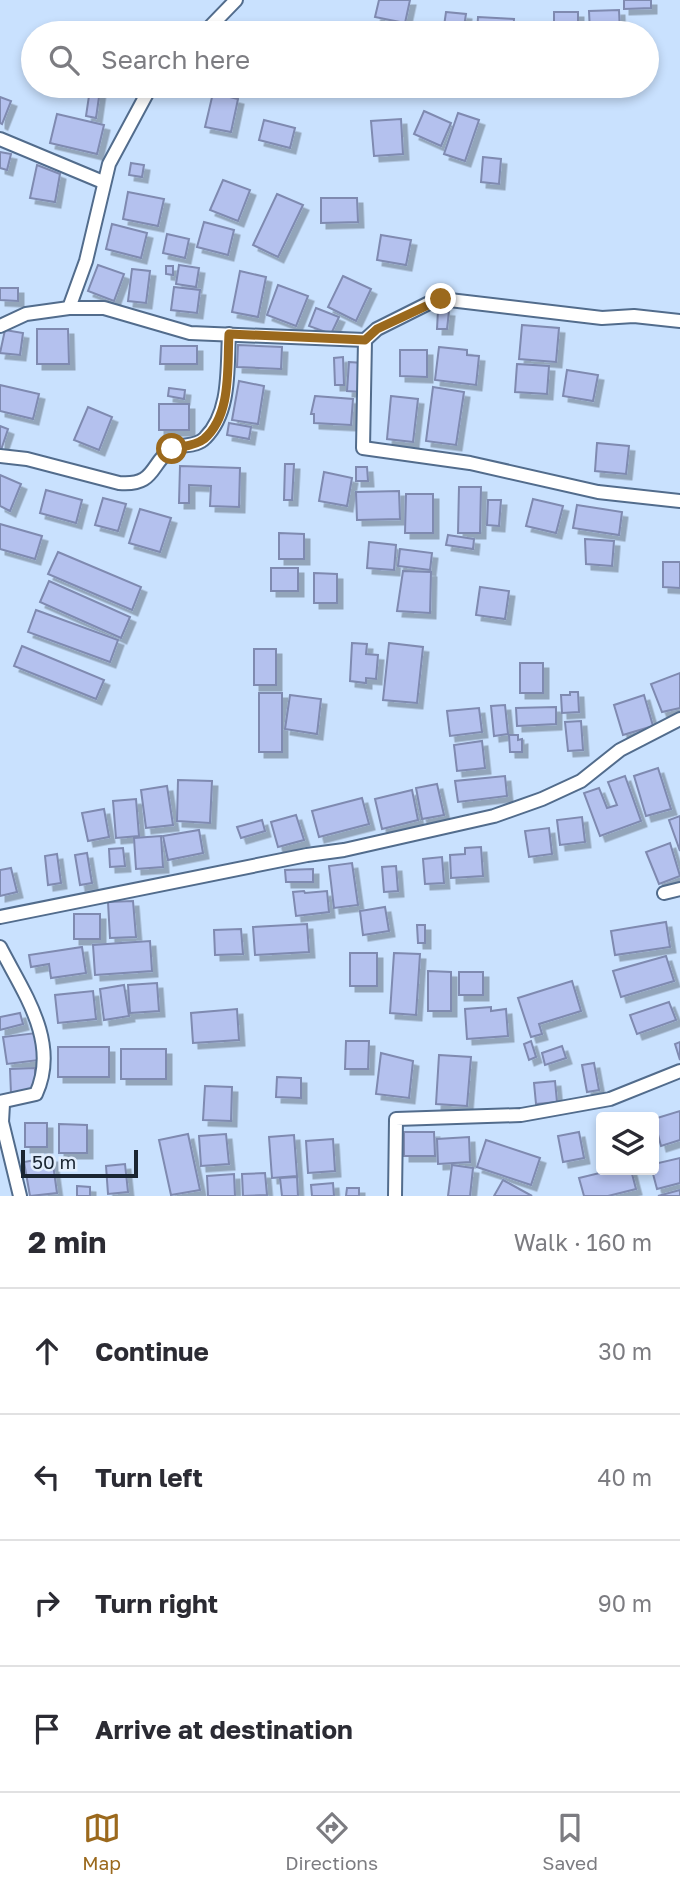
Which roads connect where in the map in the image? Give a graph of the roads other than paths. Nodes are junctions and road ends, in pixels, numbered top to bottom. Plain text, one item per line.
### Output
1 (236, 0) edge
2 (216, 21) edge
3 (145, 98) edge
4 (0, 139) edge
5 (103, 182) junction
6 (69, 308) junction
7 (680, 321) edge
8 (0, 326) edge
9 (229, 334) junction
10 (365, 340) junction
11 (0, 456) edge
12 (680, 502) edge
13 (680, 719) edge
14 (680, 889) edge
15 (664, 894) dead end
16 (0, 917) edge
17 (0, 947) edge
18 (680, 1071) edge
19 (1, 1103) edge
20 (20, 1196) edge
21 (396, 1196) edge

1 - 2 street
3 - 5 street
4 - 5 street
5 - 6 street
6 - 8 street
6 - 9 street
7 - 10 street
9 - 10 street
9 - 11 street
10 - 12 street
13 - 16 street
14 - 15 street
17 - 19 street
18 - 21 street
19 - 20 street

